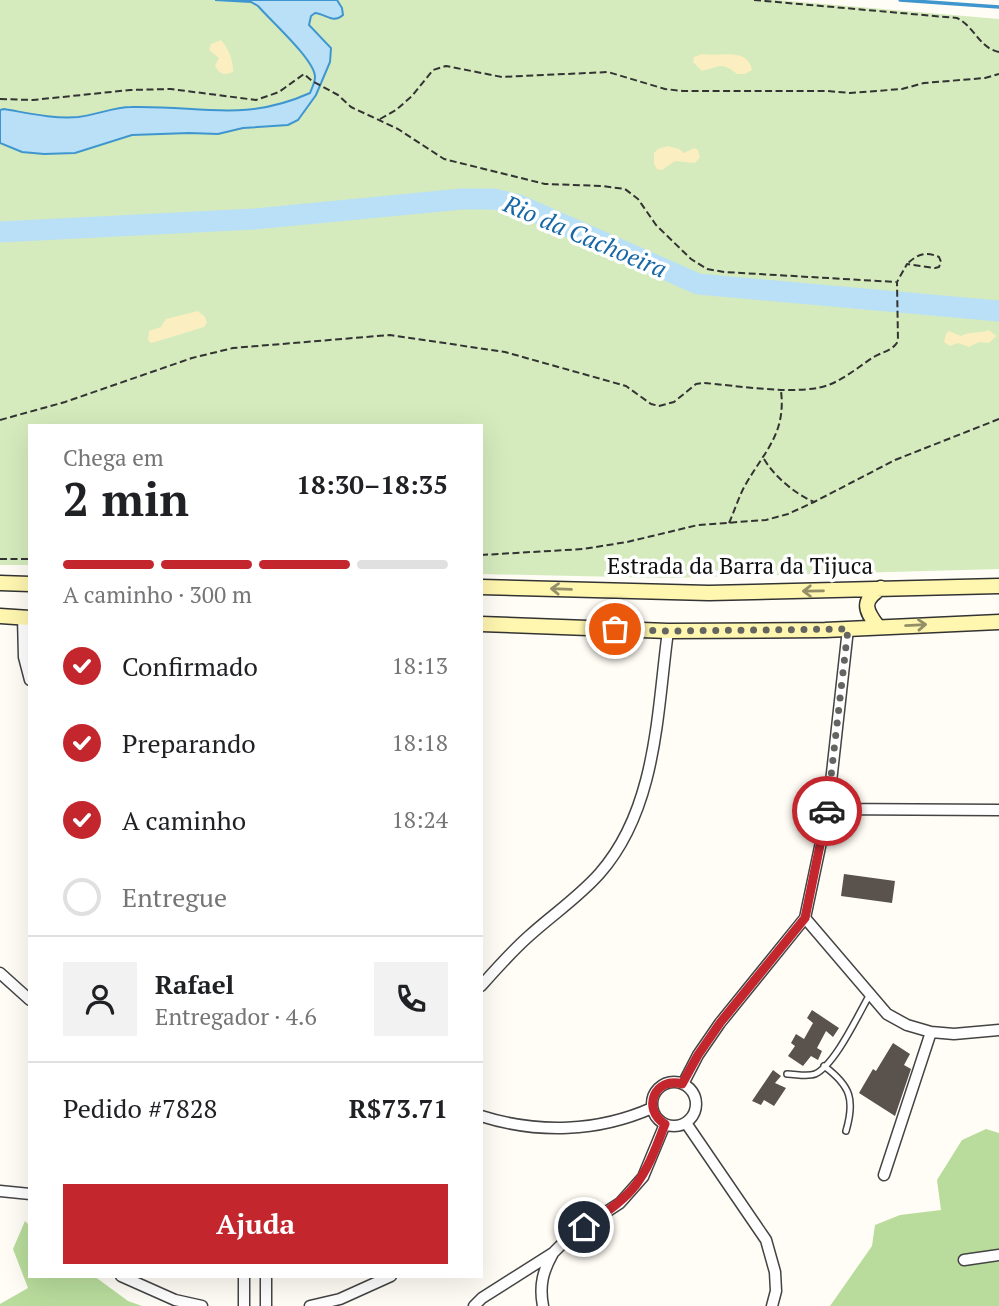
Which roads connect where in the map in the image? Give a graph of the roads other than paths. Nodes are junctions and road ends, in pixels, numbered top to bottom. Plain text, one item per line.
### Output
1 (0, 583) edge
2 (28, 584) edge
3 (999, 586) edge
4 (483, 587) edge
5 (881, 588) junction
6 (0, 617) edge
7 (26, 617) edge
8 (999, 622) edge
9 (483, 624) edge
10 (878, 627) junction
11 (848, 629) junction
12 (668, 631) junction
13 (28, 672) edge
14 (828, 809) junction
15 (999, 810) edge
16 (805, 918) junction
17 (0, 973) edge
18 (483, 984) edge
19 (869, 996) junction
20 (28, 998) edge
21 (999, 1030) edge
22 (931, 1032) junction
23 (824, 1066) junction
24 (787, 1074) dead end
25 (682, 1084) junction
26 (652, 1108) junction
27 (483, 1116) edge
28 (686, 1123) junction
29 (665, 1124) junction
30 (846, 1131) dead end
31 (884, 1175) dead end
32 (0, 1191) edge
33 (28, 1194) edge
34 (553, 1253) junction
35 (999, 1255) edge
36 (964, 1260) dead end
37 (126, 1278) edge
38 (244, 1278) edge
39 (266, 1278) edge
40 (387, 1278) edge
41 (202, 1306) edge
42 (244, 1306) edge
43 (266, 1306) edge
44 (310, 1306) edge
45 (474, 1306) edge
46 (543, 1306) edge
47 (772, 1306) edge

1 - 2 main road
3 - 5 main road, Estrada da Barra da Tijuca
5 -> 4 main road, Estrada da Barra da Tijuca
5 - 10 main road
6 - 7 main road
7 - 13 street
10 -> 8 main road
9 - 12 main road
10 - 11 main road
11 - 12 main road
11 - 14 street
12 - 18 street
14 - 15 street
14 - 16 street
16 - 19 street
16 - 25 street
17 - 20 street
19 - 22 street
19 - 23 lane
21 - 22 street
22 - 31 street
23 - 24 lane
23 - 30 lane
25 - 26 street
25 - 28 street
26 - 27 street
26 - 29 street
28 - 29 street
28 - 47 street
29 - 34 street
32 - 33 street
34 - 45 street
34 - 46 street
35 - 36 street
37 - 41 street
38 - 42 street
39 - 43 street
40 - 44 street

